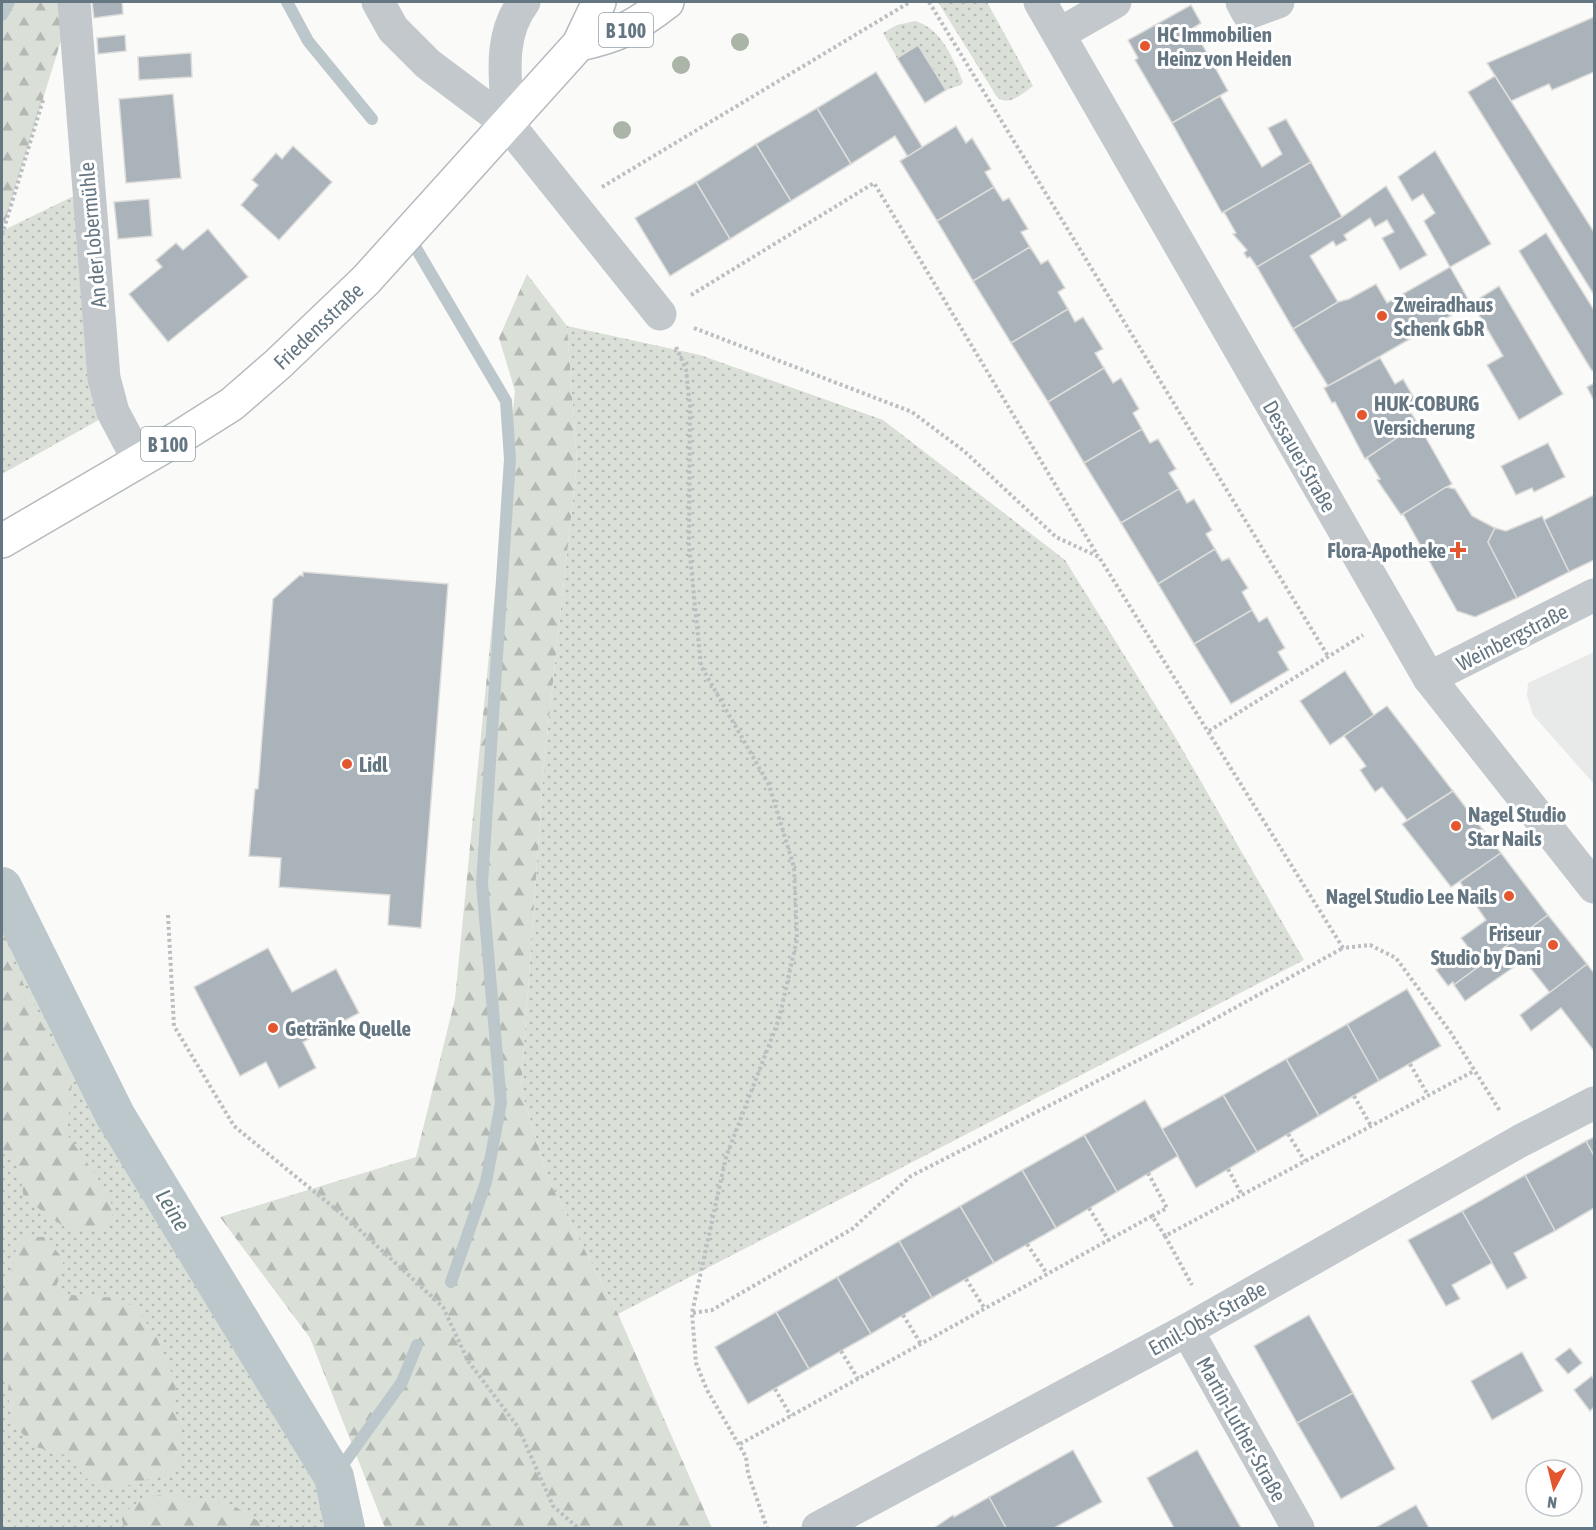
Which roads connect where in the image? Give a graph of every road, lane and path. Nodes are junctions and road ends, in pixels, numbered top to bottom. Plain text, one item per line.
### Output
1 (74, 2) edge
2 (378, 2) edge
3 (524, 2) edge
4 (599, 2) edge
5 (666, 2) edge
6 (910, 2) edge
7 (929, 2) edge
8 (1040, 2) edge
9 (1115, 2) edge
10 (1242, 2) edge
11 (1278, 2) edge
12 (1059, 34) junction
13 (579, 44) junction
14 (46, 89) dead end
15 (508, 124) junction
16 (574, 204) junction
17 (2, 235) edge
18 (660, 314) junction
19 (139, 461) junction
20 (2, 541) edge
21 (1099, 557) junction
22 (1594, 595) edge
23 (1392, 617) junction
24 (1328, 656) junction
25 (1429, 678) junction
26 (1209, 730) junction
27 (1594, 887) edge
28 (168, 915) dead end
29 (1343, 948) junction
30 (1410, 1064) dead end
31 (1474, 1071) junction
32 (1428, 1095) junction
33 (1354, 1096) dead end
34 (1594, 1103) edge
35 (1371, 1126) junction
36 (1288, 1134) dead end
37 (1520, 1141) junction
38 (1305, 1161) junction
39 (1228, 1169) dead end
40 (1148, 1173) dead end
41 (1242, 1195) junction
42 (1089, 1208) dead end
43 (1152, 1216) junction
44 (1165, 1236) junction
45 (1109, 1241) junction
46 (1027, 1244) dead end
47 (1047, 1274) junction
48 (966, 1279) dead end
49 (985, 1309) junction
50 (692, 1313) junction
51 (903, 1315) dead end
52 (1198, 1324) junction
53 (921, 1344) junction
54 (841, 1351) dead end
55 (858, 1379) junction
56 (775, 1389) dead end
57 (791, 1416) junction
58 (739, 1444) junction
59 (578, 1528) edge
60 (767, 1528) edge
61 (818, 1528) edge
62 (1298, 1528) edge

1 - 19 street, An der Lobermühle
2 - 15 street
3 - 15 street
4 - 13 main road, Friedensstraße / B 100
5 - 13 main road, B 100
6 - 16 path
7 - 24 path
8 - 12 street, Dessauer Straße
9 - 12 street
10 - 11 street
12 - 23 street, Dessauer Straße
13 - 15 main road, Friedensstraße / B 100
14 - 17 path
15 - 16 street
15 - 19 main road, Friedensstraße / B 100
16 - 18 street
18 - 21 path
18 - 21 path
18 - 50 path
19 - 20 main road, Friedensstraße / B 100
21 - 26 path
22 - 25 street, Weinbergstraße
23 - 24 path
23 - 25 street, Dessauer Straße
24 - 26 path
25 - 27 street, Dessauer Straße
26 - 29 path
28 - 59 path
29 - 31 path
29 - 50 path
30 - 32 path
31 - 32 path
31 - 37 path
32 - 35 path
33 - 35 path
34 - 37 street, Emil-Obst-Straße
35 - 38 path
36 - 38 path
37 - 52 street, Emil-Obst-Straße
38 - 41 path
39 - 41 path
40 - 43 path
41 - 44 path
42 - 45 path
43 - 44 path
43 - 45 path
44 - 52 path
45 - 47 path
46 - 47 path
47 - 49 path
48 - 49 path
49 - 53 path
50 - 58 path
51 - 53 path
52 - 61 street, Emil-Obst-Straße
52 - 62 street, Martin-Luther-Straße
53 - 55 path
54 - 55 path
55 - 57 path
56 - 57 path
57 - 58 path
58 - 60 path

